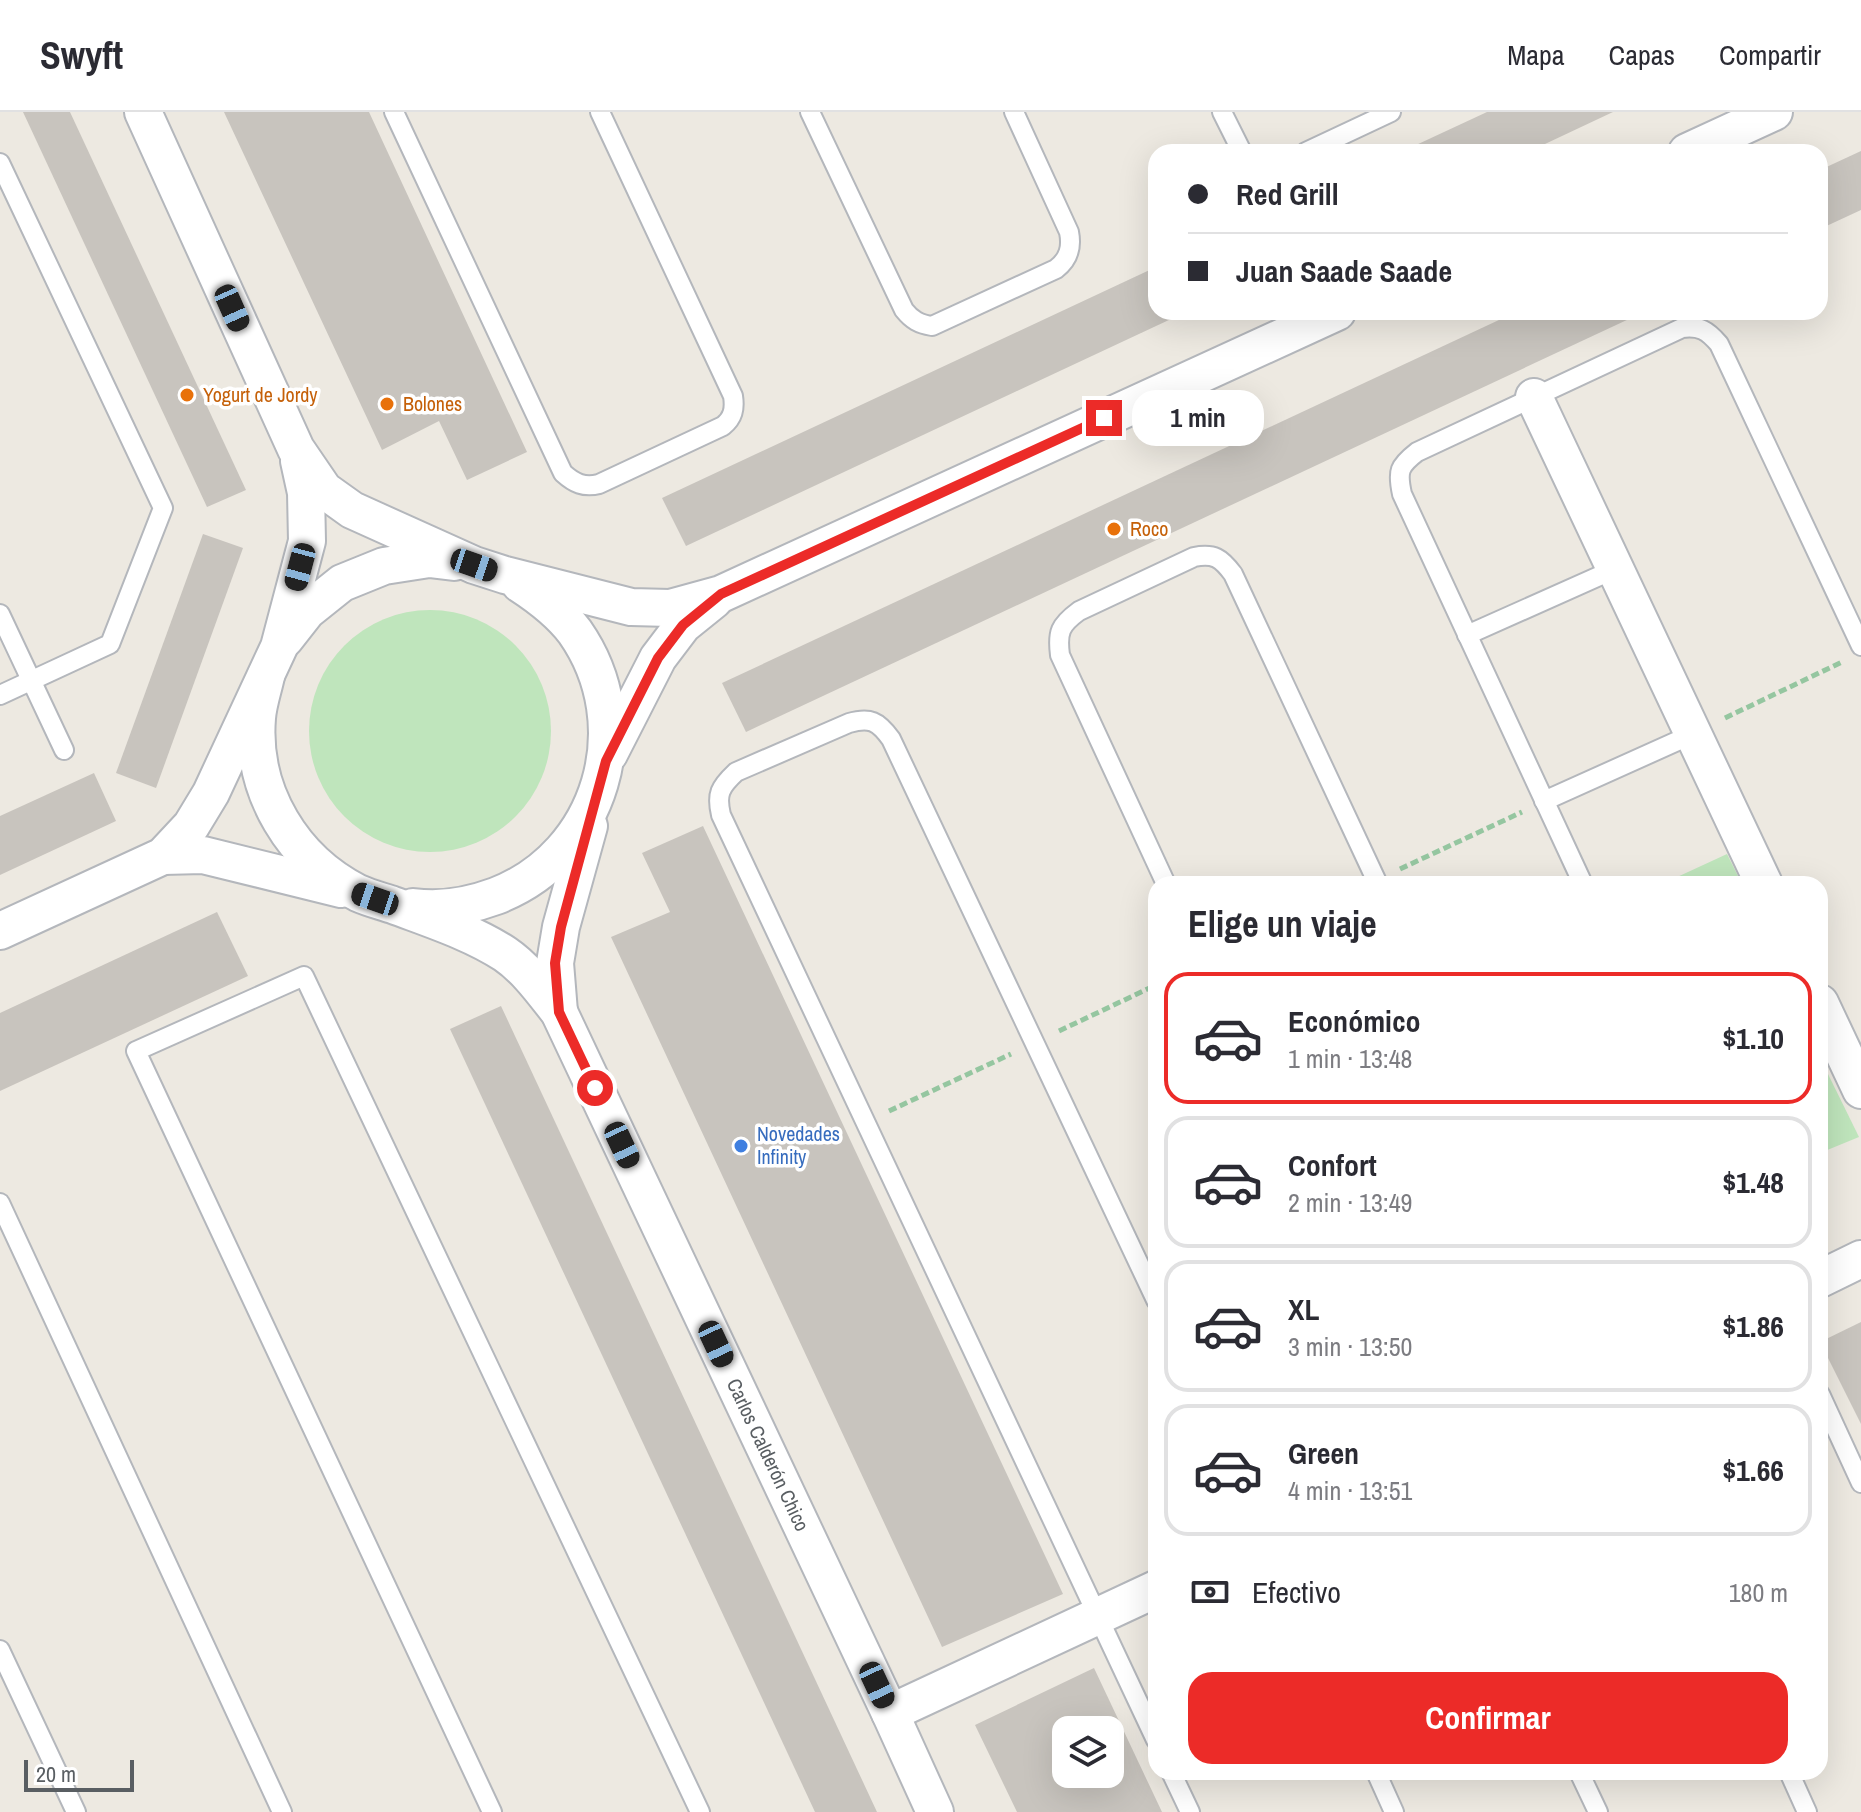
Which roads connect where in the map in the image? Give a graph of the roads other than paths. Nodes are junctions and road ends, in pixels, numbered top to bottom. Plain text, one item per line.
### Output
1 (143, 112) edge
2 (394, 112) edge
3 (600, 112) edge
4 (810, 112) edge
5 (1014, 112) edge
6 (1222, 112) edge
7 (1391, 112) edge
8 (1774, 112) edge
9 (1238, 144) edge
10 (1323, 144) edge
11 (1704, 144) edge
12 (0, 163) edge
13 (1320, 320) edge
14 (1534, 397) junction
15 (296, 449) junction
16 (1615, 569) junction
17 (490, 570) junction
18 (721, 594) junction
19 (0, 614) edge
20 (1467, 635) junction
21 (1861, 646) edge
22 (272, 662) junction
23 (31, 681) junction
24 (0, 695) edge
25 (1693, 734) junction
26 (64, 750) dead end
27 (602, 777) junction
28 (1544, 801) junction
29 (163, 856) junction
30 (1162, 876) edge
31 (1374, 876) edge
32 (1579, 876) edge
33 (1760, 876) edge
34 (374, 899) junction
35 (0, 931) edge
36 (559, 1012) junction
37 (1828, 1020) edge
38 (1861, 1090) edge
39 (0, 1203) edge
40 (1861, 1259) edge
41 (1828, 1275) edge
42 (1148, 1283) edge
43 (1828, 1411) edge
44 (1861, 1483) edge
45 (1148, 1593) edge
46 (1097, 1616) junction
47 (0, 1650) edge
48 (890, 1713) junction
49 (1148, 1723) edge
50 (1175, 1780) edge
51 (1380, 1780) edge
52 (1583, 1780) edge
53 (1793, 1780) edge
54 (76, 1812) edge
55 (282, 1812) edge
56 (492, 1812) edge
57 (700, 1812) edge
58 (935, 1812) edge
59 (1190, 1812) edge
60 (1394, 1812) edge
61 (1598, 1812) edge
62 (1807, 1812) edge

1 - 15 street
2 - 3 lane
4 - 5 lane
6 - 9 lane
7 - 10 lane
8 - 11 street
12 - 23 lane
13 - 18 street
14 - 16 street
14 - 20 lane
14 - 21 lane
15 - 17 street
15 - 22 street
16 - 20 lane
16 - 25 street
17 - 18 street
17 - 22 street
17 - 27 street
18 - 27 street
19 - 23 lane
20 - 28 lane
22 - 29 street
22 - 34 street
23 - 24 lane
23 - 26 lane
25 - 28 lane
25 - 33 street
27 - 34 street
27 - 36 street
28 - 32 lane
29 - 34 street
29 - 35 street
30 - 31 lane
34 - 36 street
36 - 48 street, Carlos Calderón Chico
37 - 38 street
39 - 55 lane
40 - 41 street
42 - 46 lane
43 - 44 lane
45 - 46 street
46 - 48 street
46 - 49 lane
47 - 54 lane
48 - 58 street, Carlos Calderón Chico
50 - 59 lane
51 - 60 lane
52 - 61 lane
53 - 62 lane
56 - 57 lane

